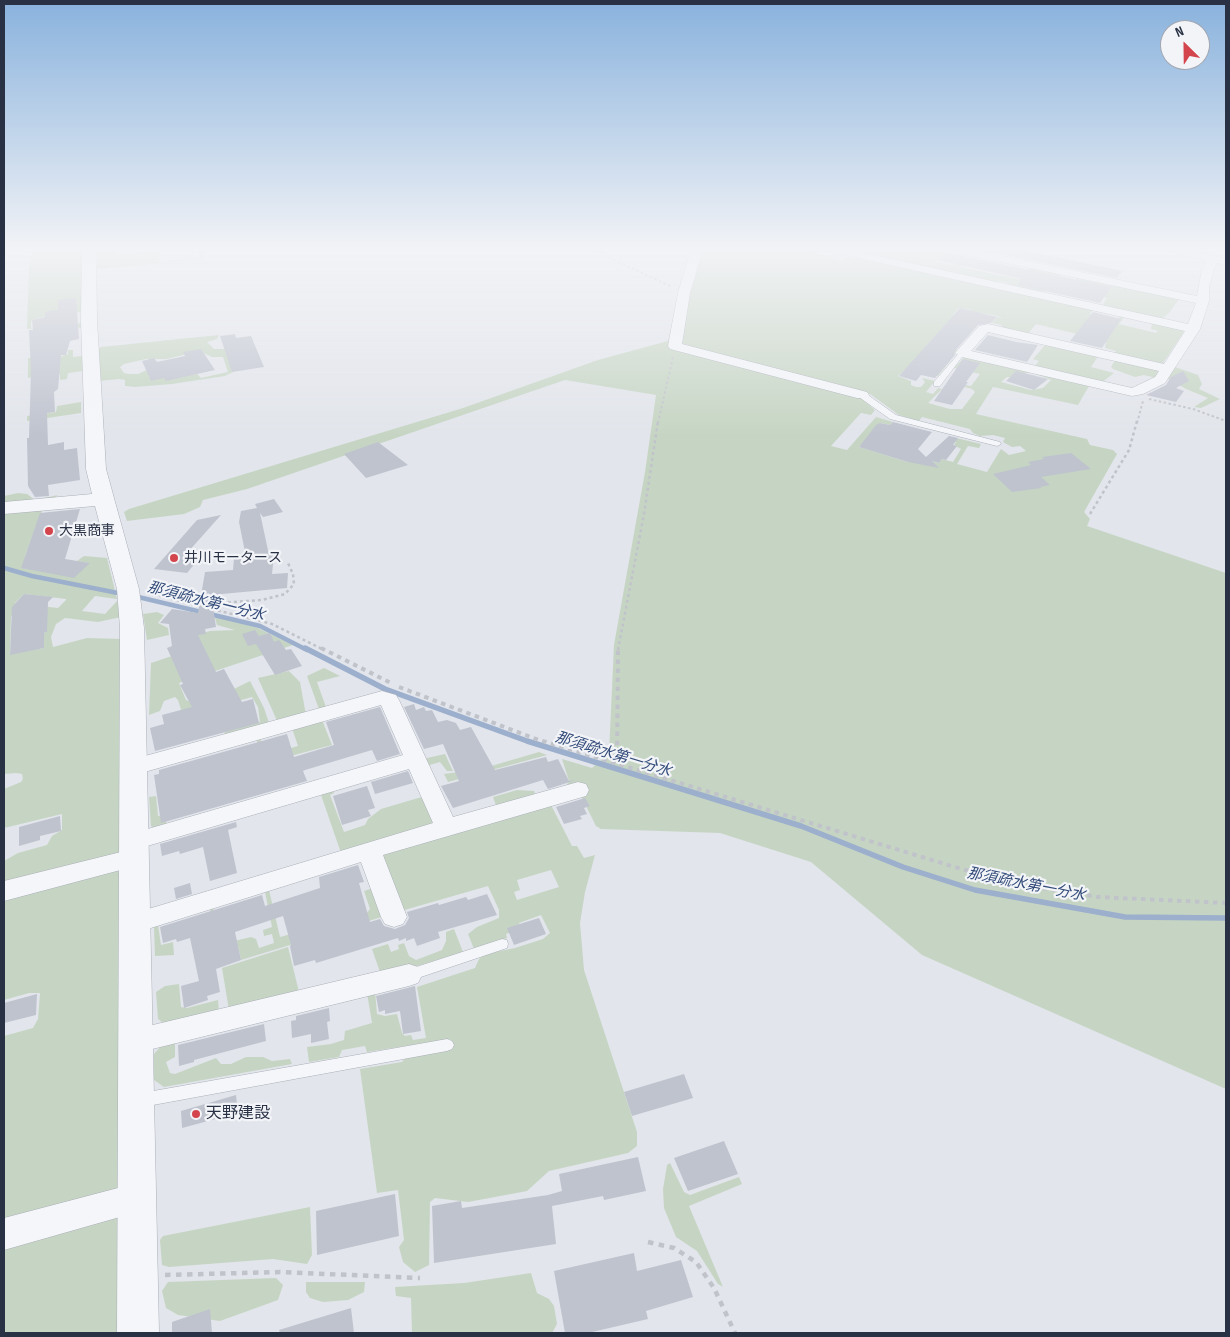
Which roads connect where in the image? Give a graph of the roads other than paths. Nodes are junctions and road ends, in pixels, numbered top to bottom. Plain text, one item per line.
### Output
1 (89, 311) edge
2 (681, 311) edge
3 (1114, 311) edge
4 (1199, 311) edge
5 (1193, 329) junction
6 (962, 353) junction
7 (1168, 369) junction
8 (937, 384) dead end
9 (862, 395) joint
10 (997, 444) dead end
11 (102, 499) junction
12 (4, 508) edge
13 (416, 759) junction
14 (134, 767) junction
15 (578, 790) dead end
16 (447, 828) junction
17 (135, 849) junction
18 (369, 851) junction
19 (4, 891) edge
20 (394, 917) dead end
21 (135, 923) junction
22 (502, 944) dead end
23 (409, 975) joint
24 (136, 1041) junction
25 (447, 1045) dead end
26 (136, 1102) junction
27 (137, 1198) junction
28 (4, 1234) edge
29 (138, 1333) edge

1 - 11 street
2 - 9 street
3 - 5 street
4 - 5 street
5 - 7 street
6 - 7 street
6 - 7 street
6 - 8 lane
9 - 10 lane
11 - 12 street
11 - 14 street
13 - 14 street
13 - 16 street
13 - 17 street
14 - 17 street
15 - 16 street
16 - 18 street
17 - 19 street
17 - 21 street
18 - 20 street
18 - 21 street
21 - 24 street
22 - 23 lane
23 - 24 street
24 - 26 street
25 - 26 lane
26 - 27 street
27 - 28 street
27 - 29 street

